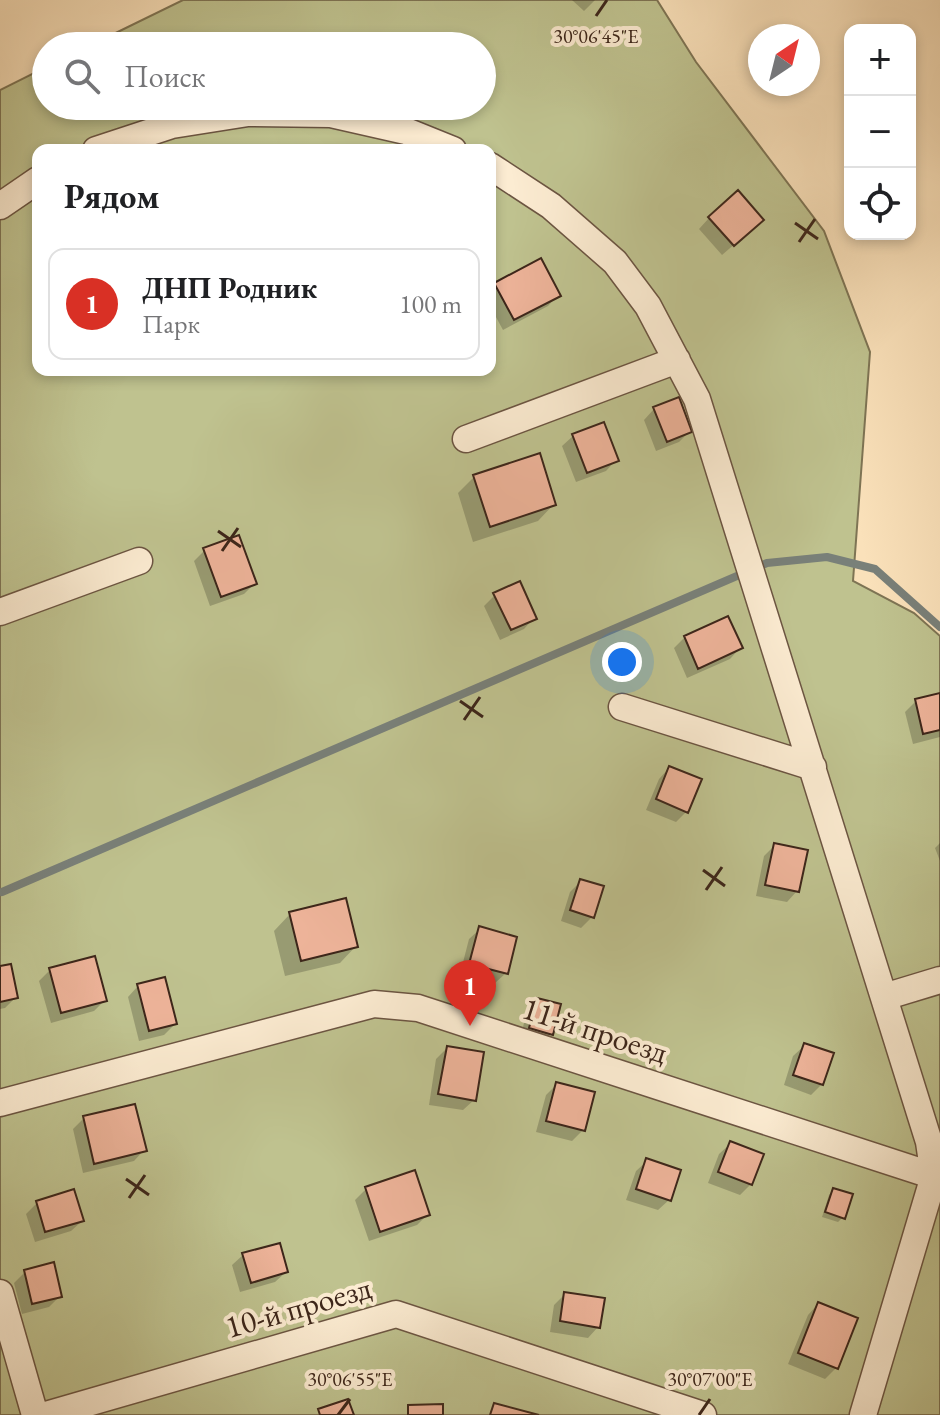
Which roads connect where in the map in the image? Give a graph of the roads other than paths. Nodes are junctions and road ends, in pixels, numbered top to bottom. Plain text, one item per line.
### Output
1 (204, 120) edge
2 (357, 120) edge
3 (114, 144) edge
4 (438, 144) edge
5 (496, 170) edge
6 (32, 184) edge
7 (0, 206) edge
8 (677, 360) junction
9 (466, 439) dead end
10 (139, 561) dead end
11 (0, 612) edge
12 (622, 707) dead end
13 (813, 767) junction
14 (940, 980) edge
15 (884, 997) junction
16 (0, 1103) edge
17 (934, 1176) junction
18 (0, 1293) edge
19 (35, 1415) edge
20 (46, 1415) edge
21 (703, 1415) edge
22 (863, 1415) edge

1 - 3 street
2 - 4 street
5 - 8 street
6 - 7 street
8 - 9 street
8 - 13 street
10 - 11 street
12 - 13 street
13 - 15 street
14 - 15 street
15 - 17 street
16 - 17 street, 11-й проезд
17 - 22 street
18 - 19 street
20 - 21 street, 10-й проезд

